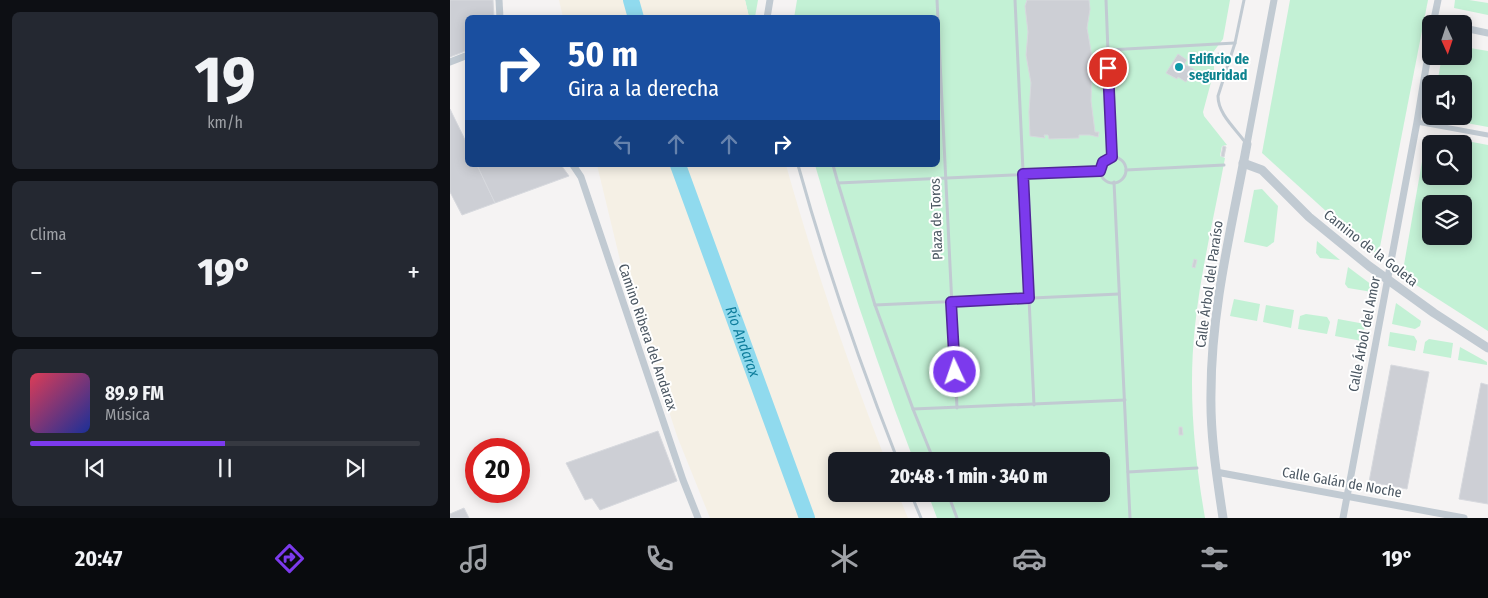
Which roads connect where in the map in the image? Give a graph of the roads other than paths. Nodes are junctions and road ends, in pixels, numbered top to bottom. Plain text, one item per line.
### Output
1 (499, 0) edge
2 (770, 0) edge
3 (937, 0) edge
4 (1015, 0) edge
5 (1106, 0) edge
6 (1244, 0) edge
7 (1274, 0) edge
8 (1438, 0) edge
9 (500, 15) edge
10 (768, 15) edge
11 (938, 15) edge
12 (1436, 15) edge
13 (1472, 30) edge
14 (1488, 33) edge
15 (1234, 43) junction
16 (1108, 50) junction
17 (465, 56) edge
18 (940, 59) edge
19 (450, 62) edge
20 (1426, 65) edge
21 (1417, 122) junction
22 (1488, 136) edge
23 (1247, 144) junction
24 (1112, 157) junction
25 (1243, 163) junction
26 (1224, 165) dead end
27 (574, 167) edge
28 (799, 167) edge
29 (834, 167) edge
30 (1126, 170) junction
31 (1100, 171) junction
32 (1023, 174) junction
33 (946, 177) junction
34 (1114, 182) junction
35 (838, 183) junction
36 (1387, 280) junction
37 (1119, 294) junction
38 (1029, 298) junction
39 (951, 302) junction
40 (875, 305) junction
41 (1488, 348) edge
42 (1124, 400) junction
43 (1034, 405) junction
44 (957, 408) junction
45 (913, 410) junction
46 (895, 452) edge
47 (930, 452) edge
48 (1197, 468) dead end
49 (1128, 472) junction
50 (1216, 472) junction
51 (1347, 495) junction
52 (914, 502) edge
53 (951, 502) edge
54 (698, 518) edge
55 (921, 518) edge
56 (958, 518) edge
57 (1130, 518) edge
58 (1223, 518) edge
59 (1343, 518) edge
60 (1464, 518) edge

1 - 9 street
2 - 10 street
3 - 11 lane, Plaza de Toros
4 - 32 lane
5 - 16 lane
6 - 15 lane
7 - 23 street
8 - 12 street
13 - 14 street
15 - 16 lane
15 - 23 lane
16 - 24 lane
17 - 19 street
18 - 33 lane, Plaza de Toros
20 - 21 street, Calle Árbol del Amor
21 - 22 street
21 - 36 street, Calle Árbol del Amor
23 - 25 street, Calle Árbol del Paraíso
24 - 30 lane
24 - 31 lane
25 - 36 street, Camino de la Goleta
25 - 50 street, Calle Árbol del Paraíso
26 - 30 lane
27 - 54 street, Camino Ribera del Andarax
28 - 46 lane
29 - 35 lane
30 - 34 lane
31 - 32 lane
31 - 34 lane
32 - 33 lane
32 - 38 lane
33 - 35 lane
33 - 39 lane, Plaza de Toros
34 - 37 lane
35 - 40 lane
36 - 41 street, Camino de la Goleta
36 - 51 street, Calle Árbol del Amor
37 - 38 lane
37 - 42 lane
38 - 39 lane
38 - 43 lane
39 - 40 lane
39 - 44 lane, Plaza de Toros
40 - 45 lane
42 - 43 lane
42 - 49 lane
43 - 44 lane
44 - 45 lane
45 - 47 lane
48 - 49 lane
49 - 57 lane
50 - 51 street, Calle Galán de Noche
50 - 58 street, Calle Árbol del Paraíso
51 - 59 street, Calle Árbol del Amor
51 - 60 street, Calle Galán de Noche
52 - 55 lane
53 - 56 lane

